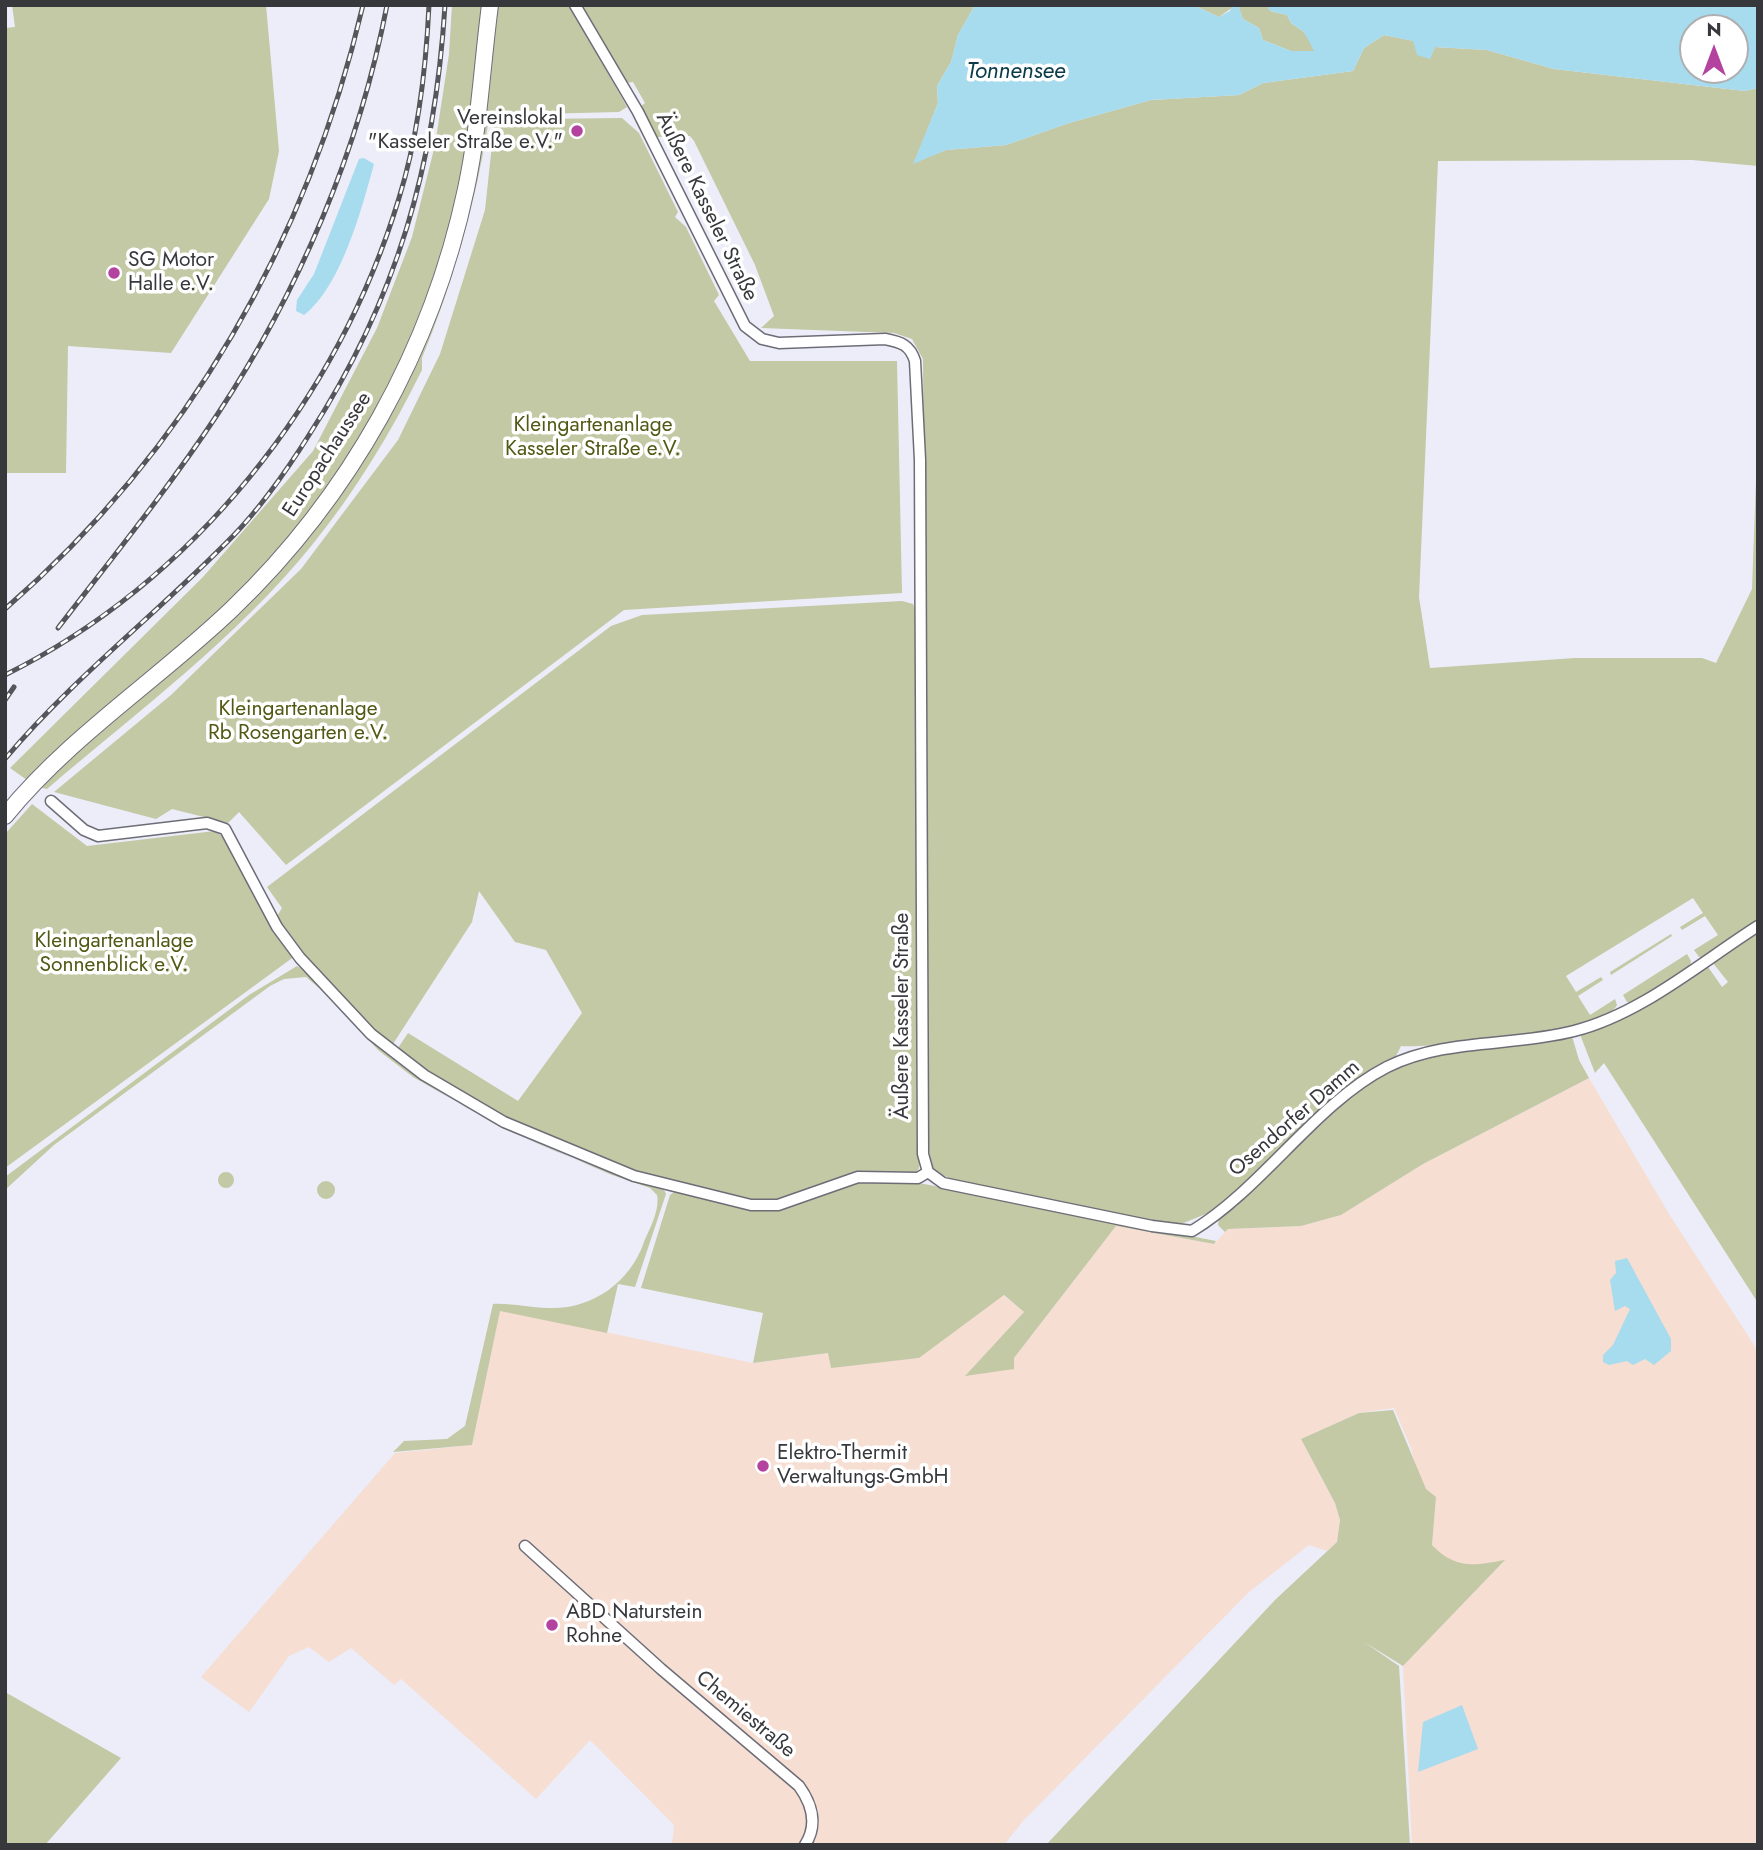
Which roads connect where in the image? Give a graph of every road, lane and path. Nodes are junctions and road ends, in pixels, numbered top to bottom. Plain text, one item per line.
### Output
1 (490, 5) edge
2 (575, 5) edge
3 (51, 801) dead end
4 (5, 816) edge
5 (1758, 926) edge
6 (928, 1172) junction
7 (525, 1546) dead end
8 (805, 1845) edge

1 - 4 main road, Europachaussee
2 - 6 street, Äußere Kasseler Straße
3 - 6 street
5 - 6 street, Osendorfer Damm
7 - 8 street, Chemiestraße

